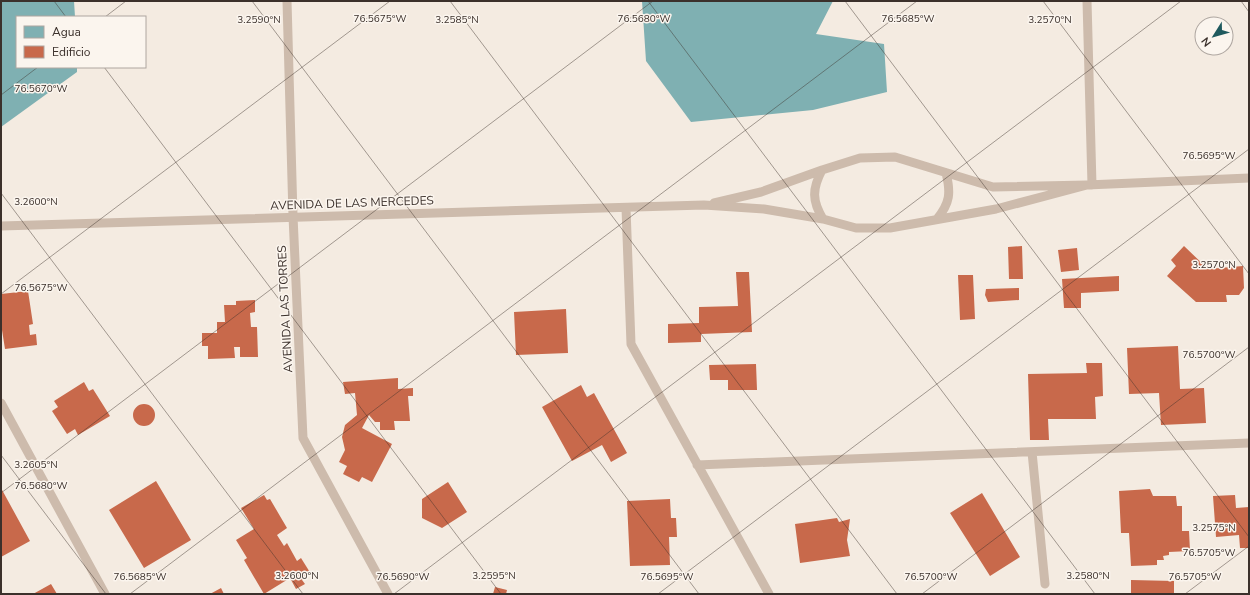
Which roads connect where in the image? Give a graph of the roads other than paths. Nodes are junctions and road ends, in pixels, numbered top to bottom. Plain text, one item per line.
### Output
1 (287, 1) edge
2 (1087, 1) edge
3 (822, 170) junction
4 (946, 173) junction
5 (1249, 178) edge
6 (1090, 185) junction
7 (704, 205) junction
8 (626, 208) junction
9 (293, 216) junction
10 (823, 219) junction
11 (937, 219) junction
12 (1, 226) edge
13 (1, 403) edge
14 (1249, 444) edge
15 (1032, 452) junction
16 (697, 465) junction
17 (1045, 584) dead end
18 (105, 594) edge
19 (388, 594) edge
20 (769, 594) edge

1 - 9 lane, AVENIDA LAS TORRES
2 - 6 lane
3 - 4 lane, AVENIDA DE LAS MERCEDES
3 - 7 lane, AVENIDA DE LAS MERCEDES
3 - 10 lane
4 - 6 lane, AVENIDA DE LAS MERCEDES
4 - 11 lane
5 - 6 lane, AVENIDA DE LAS MERCEDES
6 - 11 lane, AVENIDA DE LAS MERCEDES
7 - 8 lane, AVENIDA DE LAS MERCEDES
7 - 10 lane, AVENIDA DE LAS MERCEDES
8 - 9 lane, AVENIDA DE LAS MERCEDES
8 - 16 lane
9 - 12 lane, AVENIDA DE LAS MERCEDES
9 - 19 lane, AVENIDA LAS TORRES
10 - 11 lane, AVENIDA DE LAS MERCEDES
13 - 18 lane
14 - 15 lane
15 - 16 lane
15 - 17 lane
16 - 20 lane

